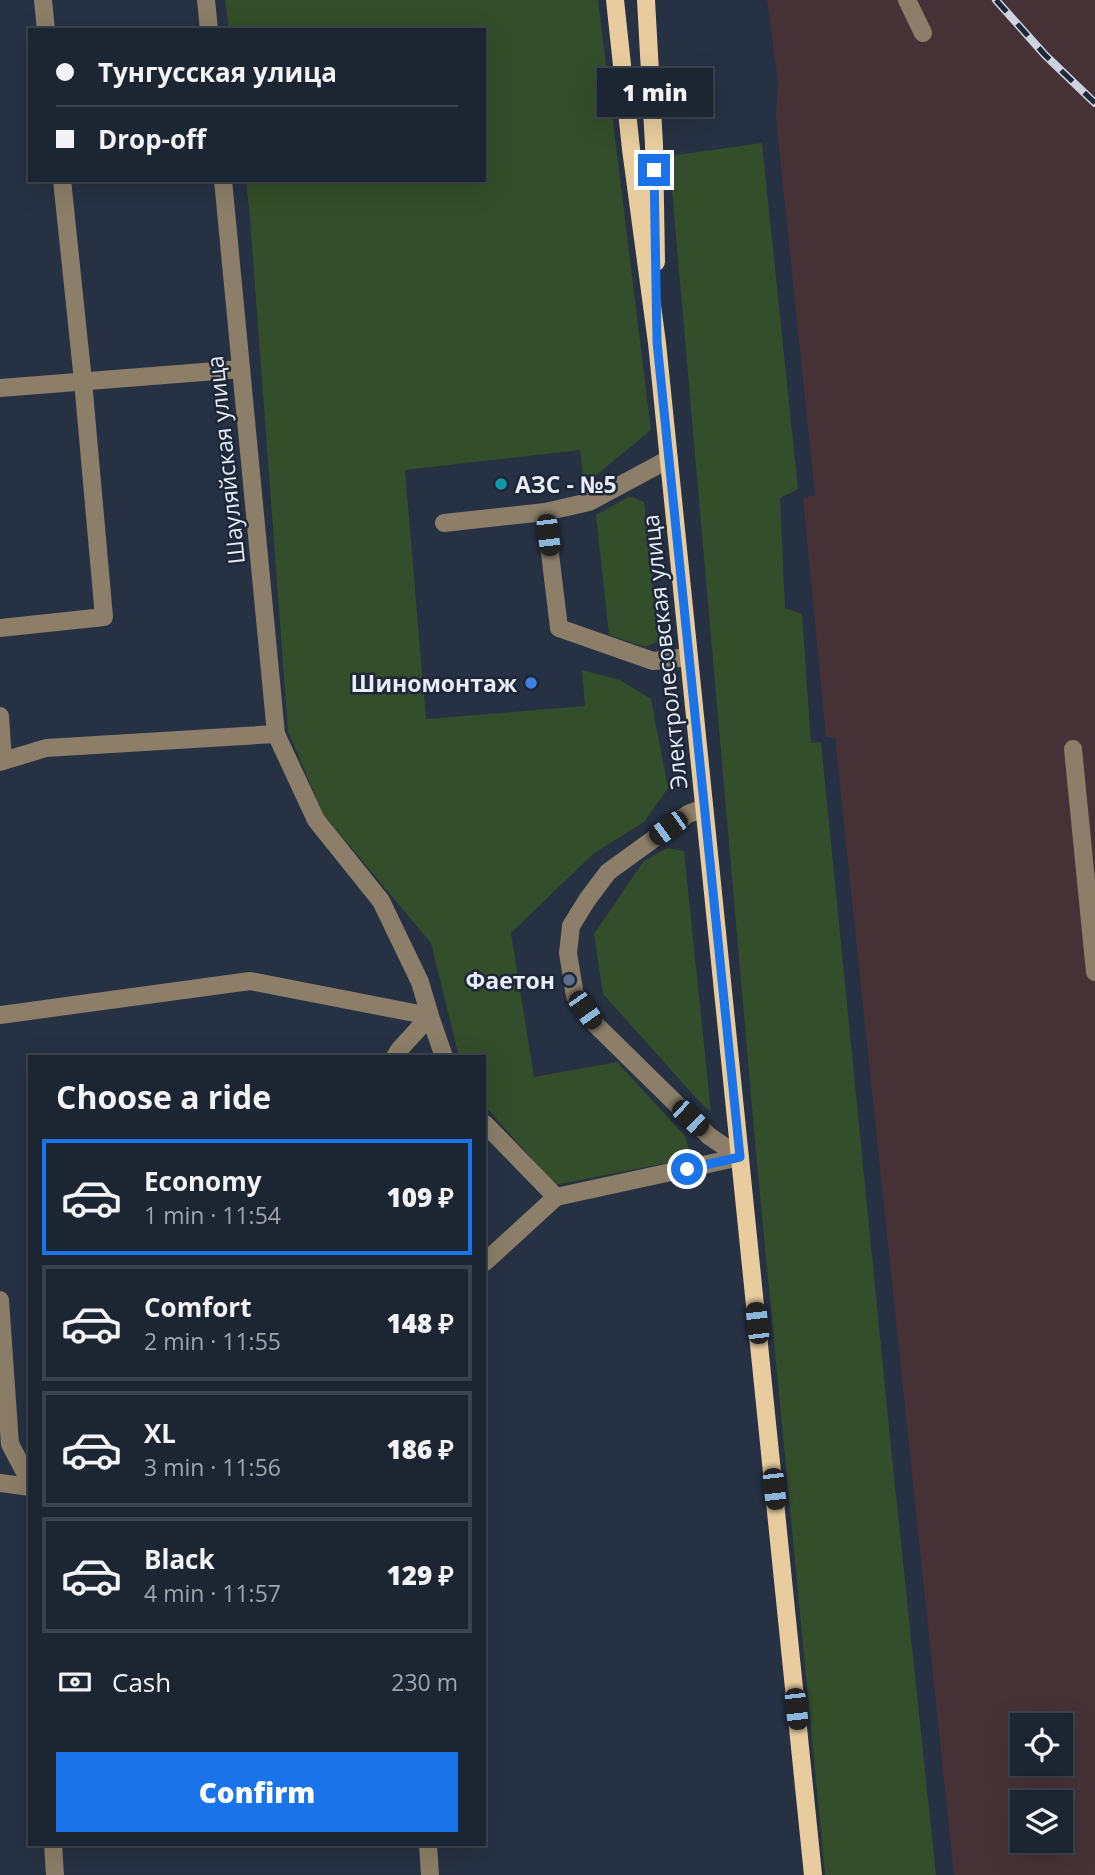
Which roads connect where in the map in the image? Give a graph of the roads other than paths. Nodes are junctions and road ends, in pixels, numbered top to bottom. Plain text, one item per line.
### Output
1 (43, 0) edge
2 (206, 0) edge
3 (615, 0) edge
4 (646, 0) edge
5 (907, 0) edge
6 (46, 28) edge
7 (209, 28) edge
8 (923, 33) dead end
9 (62, 182) edge
10 (223, 182) edge
11 (657, 342) junction
12 (241, 369) junction
13 (83, 381) junction
14 (0, 388) edge
15 (669, 458) junction
16 (545, 512) junction
17 (444, 523) dead end
18 (0, 628) edge
19 (689, 657) junction
20 (0, 716) edge
21 (276, 734) junction
22 (1073, 750) dead end
23 (1, 761) edge
24 (704, 808) junction
25 (1095, 972) edge
26 (0, 1015) edge
27 (430, 1016) junction
28 (397, 1055) edge
29 (443, 1055) edge
30 (486, 1125) edge
31 (740, 1157) junction
32 (555, 1197) junction
33 (486, 1261) edge
34 (0, 1300) edge
35 (28, 1481) edge
36 (0, 1483) edge
37 (28, 1485) edge
38 (53, 1846) edge
39 (428, 1846) edge
40 (55, 1875) edge
41 (430, 1875) edge
42 (813, 1875) edge

1 - 6 street
2 - 7 street
3 - 11 main road, Электролесовская улица
4 - 11 main road, Электролесовская улица
5 - 8 street
9 - 13 street
10 - 12 street, Шауляйская улица
11 - 15 main road, Электролесовская улица
12 - 13 street
12 - 21 street, Шауляйская улица
13 - 14 street
13 - 18 street
15 - 16 street
15 - 19 main road, Электролесовская улица
16 - 17 street
16 - 19 street
19 - 24 main road, Электролесовская улица
20 - 23 street
21 - 23 street
21 - 27 street, Шауляйская улица
22 - 25 street
24 - 31 main road, Электролесовская улица
24 - 31 street
26 - 27 street
27 - 28 street
27 - 29 street, Шауляйская улица
30 - 32 street
31 - 32 street
31 - 42 main road, Электролесовская улица
32 - 33 street
34 - 35 street
36 - 37 street
38 - 40 street
39 - 41 street

